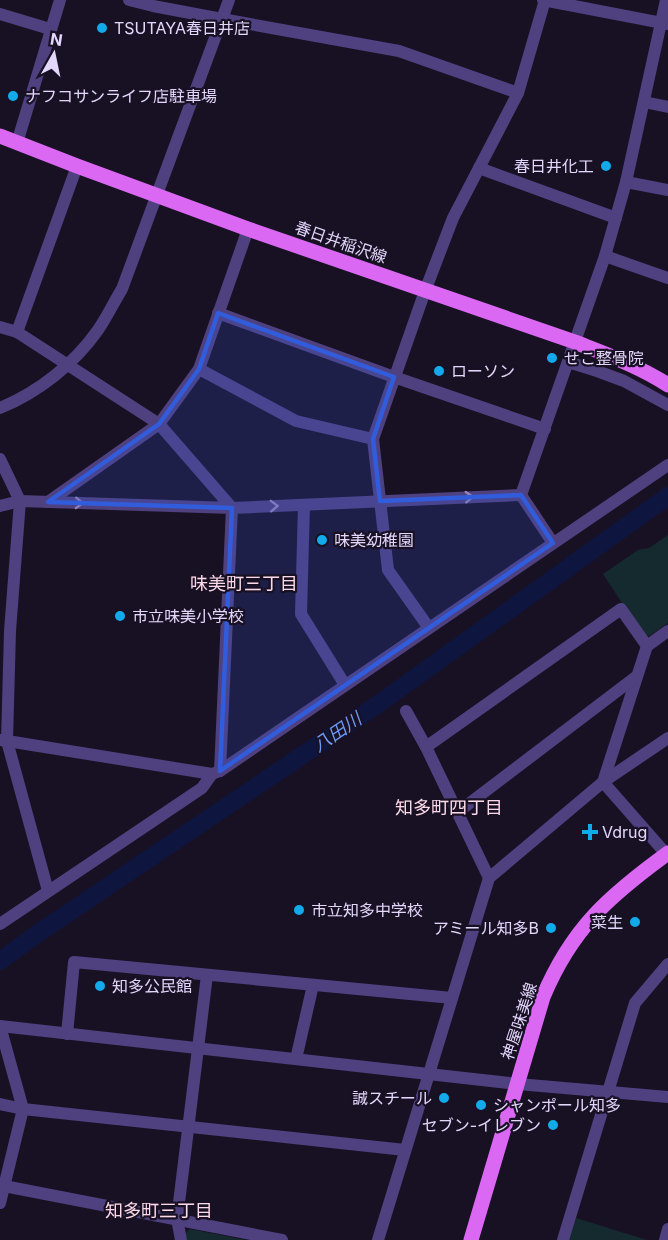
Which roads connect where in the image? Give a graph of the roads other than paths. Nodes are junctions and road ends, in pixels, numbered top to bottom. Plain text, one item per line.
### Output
1 (60, 0) edge
2 (129, 0) edge
3 (229, 0) edge
4 (544, 0) edge
5 (666, 0) edge
6 (0, 14) edge
7 (222, 20) junction
8 (664, 24) edge
9 (50, 29) junction
10 (518, 93) junction
11 (644, 102) junction
12 (668, 107) edge
13 (0, 136) edge
14 (17, 143) junction
15 (77, 166) junction
16 (479, 168) junction
17 (626, 182) junction
18 (668, 190) edge
19 (156, 195) junction
20 (616, 218) junction
21 (248, 229) junction
22 (605, 256) junction
23 (668, 278) edge
24 (424, 291) junction
25 (218, 313) junction
26 (0, 327) edge
27 (18, 332) junction
28 (575, 342) junction
29 (568, 362) junction
30 (69, 365) junction
31 (199, 369) junction
32 (394, 377) junction
33 (668, 385) edge
34 (668, 405) edge
35 (0, 408) edge
36 (159, 424) junction
37 (545, 429) junction
38 (373, 439) junction
39 (0, 459) edge
40 (668, 465) edge
41 (521, 495) junction
42 (20, 501) junction
43 (380, 501) junction
44 (48, 502) junction
45 (304, 505) junction
46 (0, 506) edge
47 (232, 508) junction
48 (553, 543) junction
49 (429, 628) junction
50 (5, 631) edge
51 (668, 631) edge
52 (647, 646) junction
53 (637, 676) junction
54 (345, 685) junction
55 (406, 711) dead end
56 (668, 738) edge
57 (3, 741) edge
58 (426, 747) junction
59 (216, 773) junction
60 (603, 782) junction
61 (458, 812) junction
62 (667, 855) edge
63 (489, 878) junction
64 (48, 891) junction
65 (0, 924) edge
66 (668, 964) edge
67 (207, 975) junction
68 (313, 985) junction
69 (452, 998) junction
70 (0, 1026) edge
71 (67, 1034) junction
72 (199, 1047) junction
73 (296, 1059) junction
74 (429, 1073) junction
75 (518, 1084) junction
76 (608, 1092) junction
77 (668, 1097) edge
78 (0, 1104) edge
79 (23, 1109) junction
80 (189, 1127) junction
81 (405, 1150) junction
82 (4, 1179) edge
83 (0, 1203) edge
84 (177, 1219) junction
85 (668, 1229) edge
86 (182, 1240) edge
87 (280, 1240) edge
88 (378, 1240) edge
89 (471, 1240) edge
90 (563, 1240) edge
91 (665, 1240) edge

1 - 9 street
2 - 7 street
3 - 7 street
4 - 8 street
4 - 10 street
5 - 8 street
6 - 9 street
7 - 10 street
7 - 19 street
8 - 11 street
9 - 14 street
10 - 16 street
11 - 12 street
11 - 17 street
13 - 14 main road, 春日井稲沢線
14 - 15 main road, 春日井稲沢線
15 - 19 main road, 春日井稲沢線
15 - 27 street
16 - 20 street
16 - 24 street
17 - 18 street
17 - 20 street
19 - 21 main road, 春日井稲沢線
19 - 30 street
20 - 22 street
21 - 24 main road, 春日井稲沢線
21 - 25 street
22 - 23 street
22 - 28 street
24 - 28 main road, 春日井稲沢線
24 - 32 street
25 - 31 street
25 - 32 street
26 - 27 street
27 - 30 street
28 - 29 street
28 - 33 main road, 春日井稲沢線
29 - 34 street
29 - 37 street
30 - 35 street
30 - 36 street
31 - 36 street
31 - 38 street
32 - 37 street
32 - 38 street
36 - 44 street
36 - 47 street
37 - 41 street
38 - 43 street
39 - 42 street
40 - 48 street
43 -> 41 street
41 - 48 street
42 - 44 street
42 - 46 street
42 - 50 street
43 - 45 street
43 - 49 street
44 -> 47 street
47 -> 45 street
45 - 54 street
47 - 59 street
48 - 49 street
49 - 54 street
50 - 57 street
51 - 52 street
52 - 53 street
52 - 58 street
53 - 60 street
53 - 61 street
54 - 59 street
55 - 58 street
56 - 60 street
57 - 59 street
57 - 64 street
58 - 61 street
59 - 64 street
60 - 62 street
60 - 63 street
61 - 63 street
62 - 75 main road, 神屋味美線
63 - 69 street
64 - 65 street
66 - 76 street
67 - 68 street
67 - 71 street
67 - 72 street
68 - 69 street
68 - 73 street
69 - 74 street
70 - 71 street
70 - 79 street
71 - 72 street
72 - 73 street
72 - 80 street
73 - 74 street
74 - 75 street
74 - 81 street
75 - 76 street
75 - 89 main road, 神屋味美線
76 - 77 street
76 - 90 street
78 - 79 street
79 - 80 street
79 - 82 street
80 - 81 street
80 - 84 street
81 - 88 street
82 - 83 street
82 - 84 street
84 - 86 street
84 - 87 street
85 - 91 street

